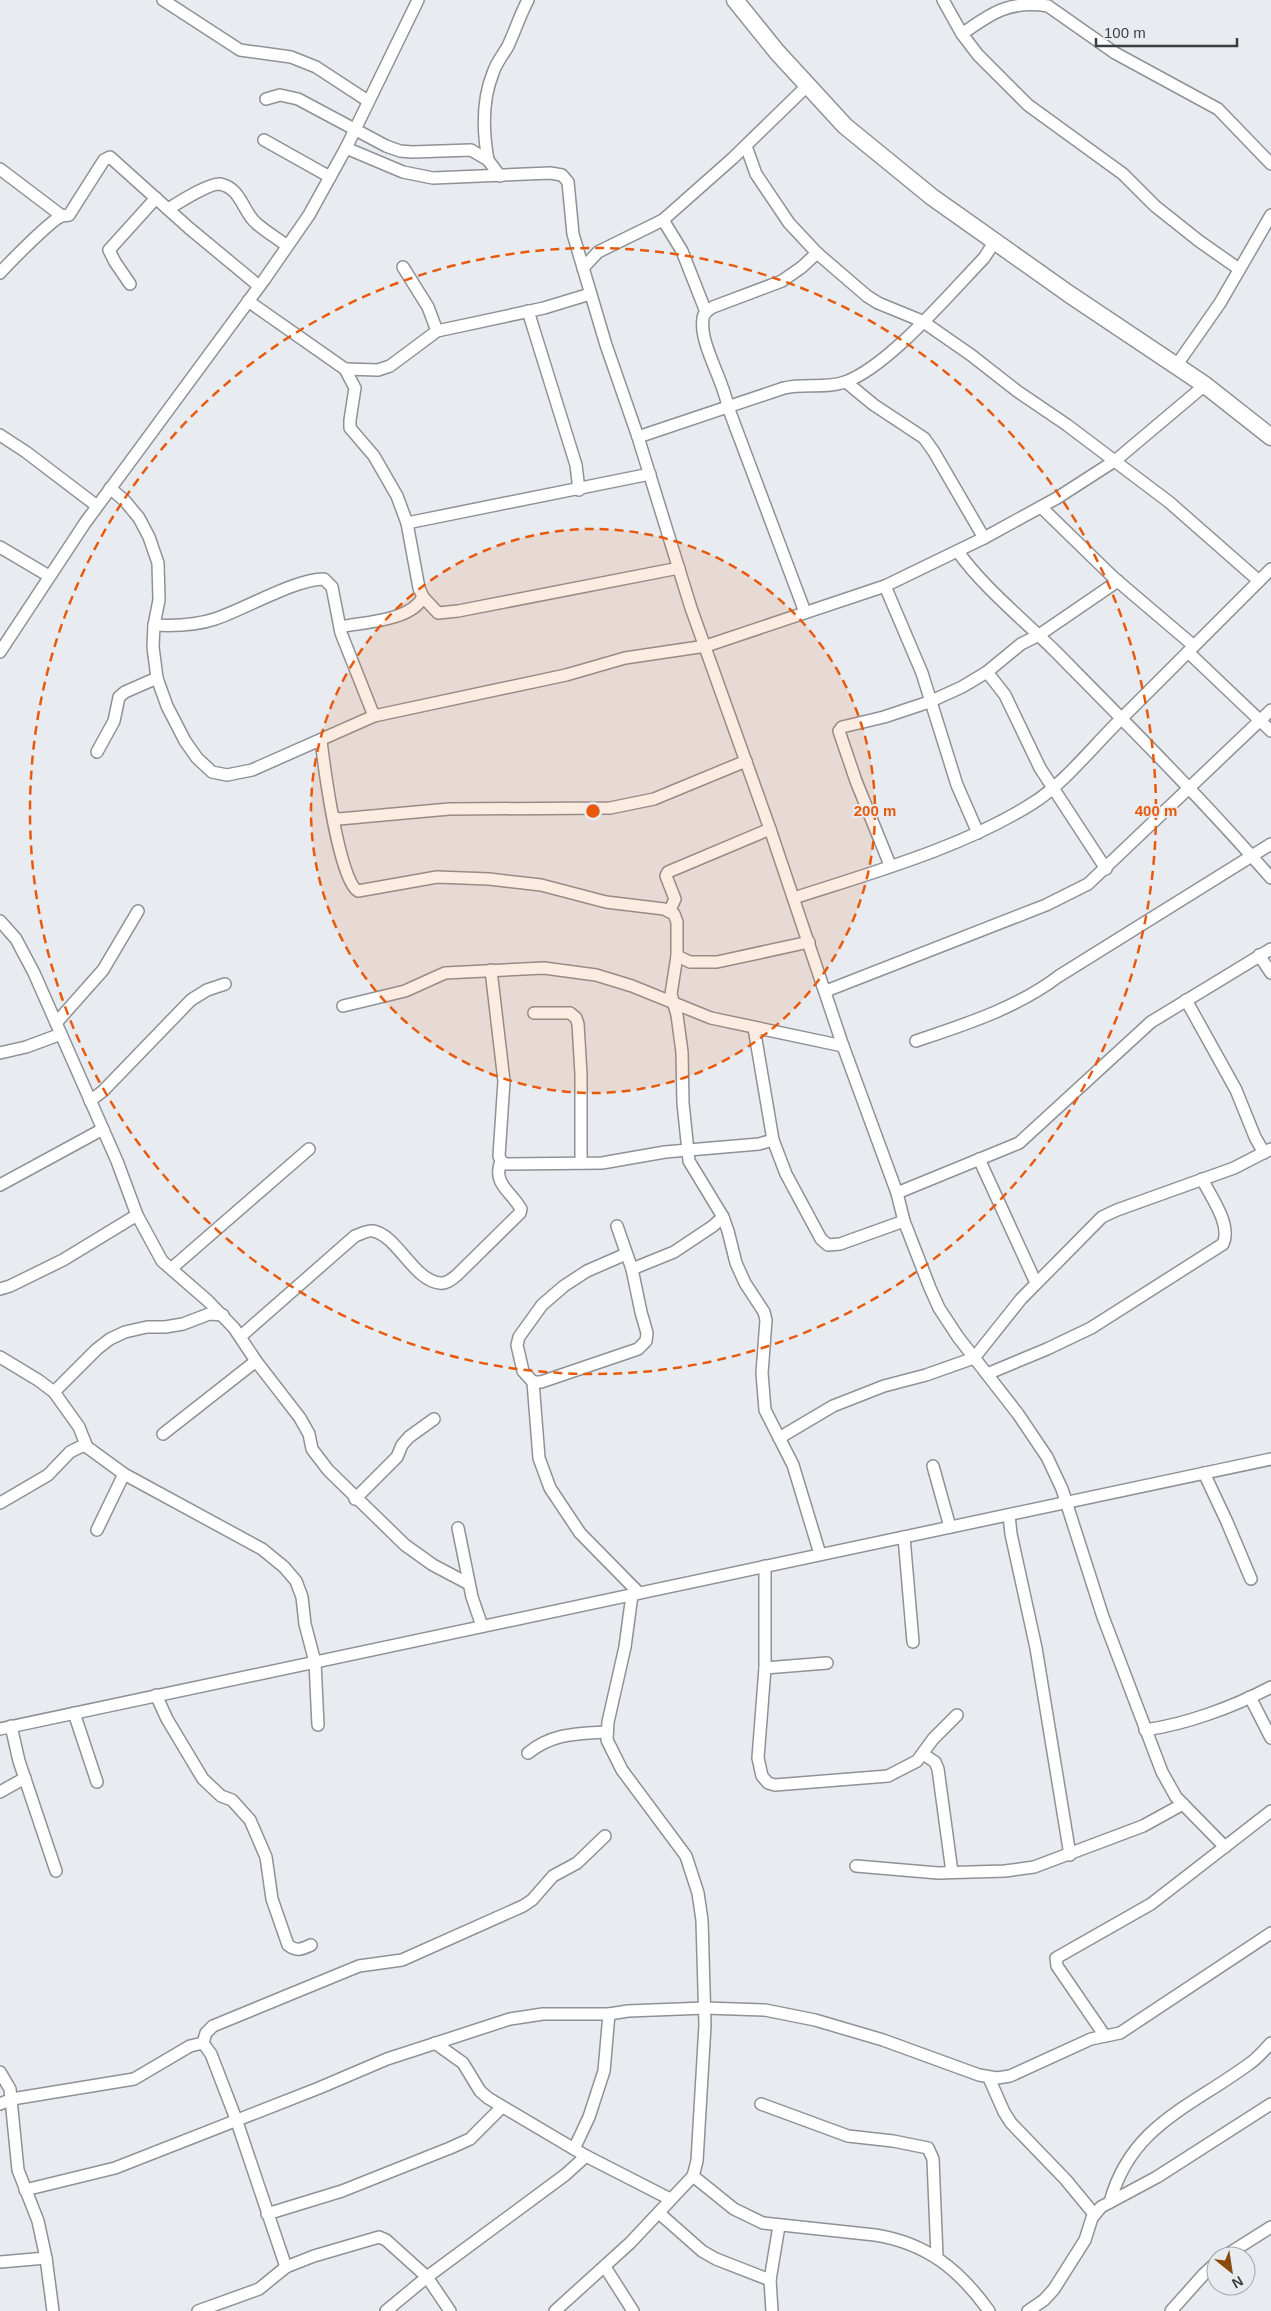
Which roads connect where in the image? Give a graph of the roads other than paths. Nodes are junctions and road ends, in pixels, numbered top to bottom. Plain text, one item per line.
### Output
1 (163, 0) edge
2 (418, 0) edge
3 (528, 0) edge
4 (734, 0) edge
5 (943, 0) edge
6 (995, 5) edge
7 (962, 34) junction
8 (807, 86) junction
9 (266, 99) dead end
10 (368, 101) junction
11 (355, 129) junction
12 (484, 136) junction
13 (264, 140) dead end
14 (746, 146) junction
15 (346, 148) junction
16 (472, 150) junction
17 (733, 158) junction
18 (488, 160) junction
19 (1271, 164) edge
20 (0, 169) edge
21 (756, 174) junction
22 (500, 176) junction
23 (330, 177) junction
24 (156, 198) junction
25 (168, 209) junction
26 (1271, 215) edge
27 (62, 216) junction
28 (663, 220) junction
29 (995, 241) junction
30 (287, 246) junction
31 (578, 251) junction
32 (598, 252) junction
33 (817, 253) junction
34 (403, 267) dead end
35 (583, 268) junction
36 (1239, 269) junction
37 (0, 273) edge
38 (130, 284) dead end
39 (259, 286) junction
40 (590, 294) junction
41 (248, 301) junction
42 (528, 311) junction
43 (706, 312) junction
44 (922, 321) junction
45 (437, 331) junction
46 (1176, 366) junction
47 (345, 369) junction
48 (364, 371) junction
49 (846, 382) junction
50 (354, 383) junction
51 (1205, 385) junction
52 (728, 407) junction
53 (0, 435) edge
54 (1271, 437) edge
55 (638, 438) junction
56 (1116, 460) junction
57 (650, 474) junction
58 (110, 488) junction
59 (579, 490) junction
60 (97, 506) junction
61 (1041, 507) junction
62 (407, 524) junction
63 (984, 538) junction
64 (0, 547) edge
65 (958, 552) junction
66 (679, 568) junction
67 (49, 576) junction
68 (1266, 577) edge
69 (1118, 581) junction
70 (885, 586) junction
71 (423, 597) junction
72 (805, 612) junction
73 (154, 625) junction
74 (340, 627) junction
75 (1039, 635) junction
76 (706, 646) junction
77 (1191, 649) junction
78 (0, 652) edge
79 (987, 672) junction
80 (157, 678) junction
81 (930, 702) junction
82 (1271, 710) edge
83 (374, 716) junction
84 (1122, 718) junction
85 (1261, 720) junction
86 (1271, 731) edge
87 (321, 741) junction
88 (97, 752) dead end
89 (746, 761) junction
90 (1188, 788) junction
91 (1054, 789) junction
92 (334, 816) junction
93 (770, 829) junction
94 (978, 832) junction
95 (1271, 844) edge
96 (1252, 857) junction
97 (890, 865) junction
98 (1106, 868) junction
99 (1271, 878) edge
100 (794, 898) junction
101 (670, 910) junction
102 (138, 911) dead end
103 (0, 921) edge
104 (809, 942) junction
105 (1271, 949) edge
106 (1259, 955) junction
107 (677, 956) junction
108 (491, 970) junction
109 (1271, 973) edge
110 (225, 984) dead end
111 (826, 992) junction
112 (1186, 1000) junction
113 (672, 1003) junction
114 (343, 1006) dead end
115 (534, 1013) dead end
116 (58, 1028) junction
117 (754, 1028) junction
118 (916, 1041) dead end
119 (844, 1046) junction
120 (0, 1053) edge
121 (90, 1101) junction
122 (103, 1130) junction
123 (773, 1140) junction
124 (310, 1149) dead end
125 (687, 1150) junction
126 (1268, 1151) edge
127 (979, 1159) junction
128 (501, 1161) junction
129 (581, 1163) junction
130 (1202, 1179) junction
131 (0, 1185) edge
132 (897, 1193) junction
133 (137, 1215) junction
134 (723, 1217) junction
135 (904, 1222) junction
136 (617, 1226) dead end
137 (626, 1254) junction
138 (172, 1268) junction
139 (632, 1269) junction
140 (1036, 1283) junction
141 (0, 1289) edge
142 (223, 1315) junction
143 (241, 1336) junction
144 (0, 1357) edge
145 (974, 1358) junction
146 (256, 1361) junction
147 (986, 1374) junction
148 (533, 1382) junction
149 (54, 1392) junction
150 (434, 1419) dead end
151 (163, 1434) dead end
152 (779, 1438) junction
153 (87, 1447) junction
154 (1271, 1459) edge
155 (933, 1466) dead end
156 (1204, 1473) junction
157 (124, 1474) junction
158 (355, 1499) junction
159 (1067, 1502) junction
160 (0, 1503) edge
161 (1009, 1515) junction
162 (950, 1527) junction
163 (458, 1528) dead end
164 (98, 1530) dead end
165 (904, 1537) junction
166 (820, 1554) junction
167 (765, 1566) junction
168 (1251, 1579) dead end
169 (469, 1584) junction
170 (636, 1594) junction
171 (482, 1626) junction
172 (913, 1642) dead end
173 (315, 1662) junction
174 (827, 1663) dead end
175 (765, 1668) junction
176 (1271, 1687) edge
177 (156, 1695) junction
178 (1250, 1697) junction
179 (74, 1713) junction
180 (956, 1715) dead end
181 (318, 1724) dead end
182 (6, 1727) edge
183 (1145, 1730) junction
184 (606, 1732) junction
185 (1271, 1738) edge
186 (528, 1753) dead end
187 (923, 1754) junction
188 (25, 1778) junction
189 (96, 1782) dead end
190 (0, 1792) edge
191 (1183, 1804) junction
192 (1271, 1811) edge
193 (606, 1836) dead end
194 (1225, 1847) junction
195 (1070, 1855) junction
196 (856, 1866) dead end
197 (56, 1871) dead end
198 (952, 1872) junction
199 (1271, 1933) edge
200 (312, 1945) dead end
201 (705, 2008) junction
202 (609, 2014) junction
203 (1105, 2036) junction
204 (203, 2043) junction
205 (436, 2043) junction
206 (1271, 2043) edge
207 (0, 2072) edge
208 (989, 2078) junction
209 (12, 2099) junction
210 (0, 2104) edge
211 (762, 2104) dead end
212 (1271, 2104) edge
213 (502, 2107) junction
214 (236, 2119) junction
215 (574, 2149) junction
216 (586, 2156) junction
217 (693, 2176) junction
218 (24, 2190) junction
219 (670, 2199) junction
220 (1110, 2202) junction
221 (658, 2213) junction
222 (267, 2214) junction
223 (1094, 2214) junction
224 (779, 2226) junction
225 (1271, 2227) edge
226 (1241, 2246) edge
227 (938, 2257) junction
228 (46, 2258) junction
229 (0, 2262) edge
230 (286, 2267) junction
231 (604, 2267) junction
232 (1206, 2272) edge
233 (426, 2277) junction
234 (770, 2280) junction
235 (53, 2311) edge
236 (198, 2311) edge
237 (386, 2311) edge
238 (450, 2311) edge
239 (555, 2311) edge
240 (633, 2311) edge
241 (772, 2311) edge
242 (989, 2311) edge
243 (1028, 2311) edge
244 (1171, 2311) edge

1 - 10 street
2 - 10 street
3 - 12 street
4 - 8 street
5 - 7 street
6 - 7 street
6 - 19 street
7 - 36 street
8 - 14 street
8 - 29 street
9 - 11 street
10 - 11 street
11 - 15 street
11 - 16 street
12 - 16 street
12 - 18 street
13 - 23 street
14 - 17 street
14 - 21 street
15 - 22 street
15 - 23 street
16 - 18 street
17 - 21 street
17 - 28 street
18 - 22 street
20 - 27 street
21 - 33 street
22 - 31 street
23 - 30 street
24 - 25 street
24 - 27 street
24 - 38 street
25 - 30 street
25 - 39 street
26 - 36 street
27 - 37 street
28 - 32 street
28 - 43 street
29 - 44 street
29 - 46 street
30 - 39 street
31 - 32 street
31 - 35 street
32 - 35 street
33 - 43 street
33 - 44 street
34 - 45 street
35 - 40 street
36 - 46 street
39 - 41 street
40 - 42 street
40 - 55 street
41 - 47 street
41 - 58 street
42 - 45 street
42 - 59 street
43 - 52 street
44 - 49 street
44 - 56 street
45 - 48 street
46 - 51 street
47 - 48 street
47 - 50 street
48 - 50 street
49 - 52 street
49 - 63 street
50 - 62 street
51 - 54 street
51 - 56 street
52 - 55 street
52 - 72 street
53 - 60 street
55 - 57 street
56 - 61 street
56 - 68 street
57 - 59 street
57 - 66 street
58 - 60 street
58 - 73 street
59 - 62 street
60 - 67 street
61 - 63 street
61 - 69 street
62 - 71 street
63 - 65 street
64 - 67 street
65 - 70 street
65 - 75 street
66 - 71 street
66 - 76 street
67 - 78 street
68 - 77 street
69 - 75 street
69 - 77 street
70 - 72 street
70 - 81 street
71 - 74 street
72 - 76 street
73 - 74 street
73 - 80 street
74 - 83 street
75 - 79 street
75 - 84 street
76 - 83 street
76 - 89 street
77 - 84 street
77 - 85 street
79 - 81 street
79 - 91 street
80 - 87 street
80 - 88 street
81 - 94 street
81 - 97 street
82 - 85 street
83 - 87 street
84 - 90 street
84 - 91 street
85 - 86 street
85 - 90 street
87 - 92 street
89 - 92 street
89 - 93 street
90 - 96 street
90 - 98 street
91 - 94 street
91 - 98 street
92 - 101 street
93 - 100 street
93 - 101 street
94 - 97 street
95 - 96 street
96 - 99 street
96 - 118 street
97 - 100 street
98 - 111 street
100 - 104 street
101 - 107 street
102 - 116 street
103 - 116 street
104 - 107 street
104 - 111 street
105 - 106 street
106 - 109 street
106 - 112 street
107 - 113 street
108 - 113 street
108 - 114 street
108 - 128 street
110 - 121 street
111 - 119 street
112 - 126 street
112 - 127 street
113 - 117 street
113 - 125 street
115 - 129 street
116 - 120 street
116 - 121 street
117 - 119 street
117 - 123 street
119 - 132 street
121 - 122 street
122 - 131 street
122 - 133 street
123 - 125 street
123 - 135 street
124 - 138 street
125 - 129 street
125 - 134 street
126 - 130 street
127 - 132 street
127 - 140 street
128 - 129 street
128 - 143 street
130 - 140 street
130 - 147 street
132 - 135 street
133 - 138 street
133 - 141 street
134 - 139 street
134 - 152 street
135 - 145 street
136 - 137 street
137 - 139 street
137 - 148 street
138 - 142 street
139 - 148 street
140 - 145 street
142 - 143 street
142 - 149 street
143 - 146 street
144 - 149 street
145 - 147 street
145 - 152 street
146 - 151 street
146 - 158 street
147 - 159 street
148 - 170 street
149 - 153 street
150 - 158 street
152 - 166 street
153 - 157 street
153 - 160 street
154 - 156 street
155 - 162 street
156 - 159 street
156 - 168 street
157 - 164 street
157 - 173 street
158 - 169 street
159 - 161 street
159 - 183 street
161 - 162 street
161 - 195 street
162 - 165 street
163 - 169 street
165 - 166 street
165 - 172 street
166 - 167 street
167 - 170 street
167 - 175 street
169 - 171 street
170 - 171 street
170 - 184 street
171 - 173 street
173 - 177 street
173 - 181 street
174 - 175 street
175 - 187 street
176 - 178 street
177 - 179 street
177 - 200 street
178 - 183 street
178 - 185 street
179 - 182 street
179 - 189 street
180 - 187 street
182 - 188 street
183 - 191 street
184 - 186 street
184 - 201 street
187 - 198 street
188 - 190 street
188 - 197 street
191 - 194 street
191 - 195 street
192 - 194 street
193 - 204 street
194 - 203 street
195 - 198 street
196 - 198 street
199 - 203 street
201 - 202 street
201 - 208 street
201 - 217 street
202 - 205 street
202 - 215 street
203 - 208 street
204 - 209 street
204 - 214 street
205 - 213 street
205 - 214 street
206 - 220 street
207 - 209 street
208 - 223 street
209 - 210 street
209 - 218 street
211 - 227 street
212 - 220 street
213 - 215 street
213 - 222 street
214 - 218 street
214 - 222 street
215 - 216 street
216 - 219 street
216 - 233 street
217 - 219 street
217 - 224 street
218 - 228 street
219 - 221 street
220 - 223 street
221 - 231 street
221 - 234 street
222 - 230 street
223 - 243 street
224 - 227 street
224 - 234 street
225 - 226 street
227 - 242 street
228 - 229 street
228 - 235 street
230 - 233 street
230 - 236 street
231 - 239 street
231 - 240 street
232 - 244 street
233 - 237 street
233 - 238 street
234 - 241 street

